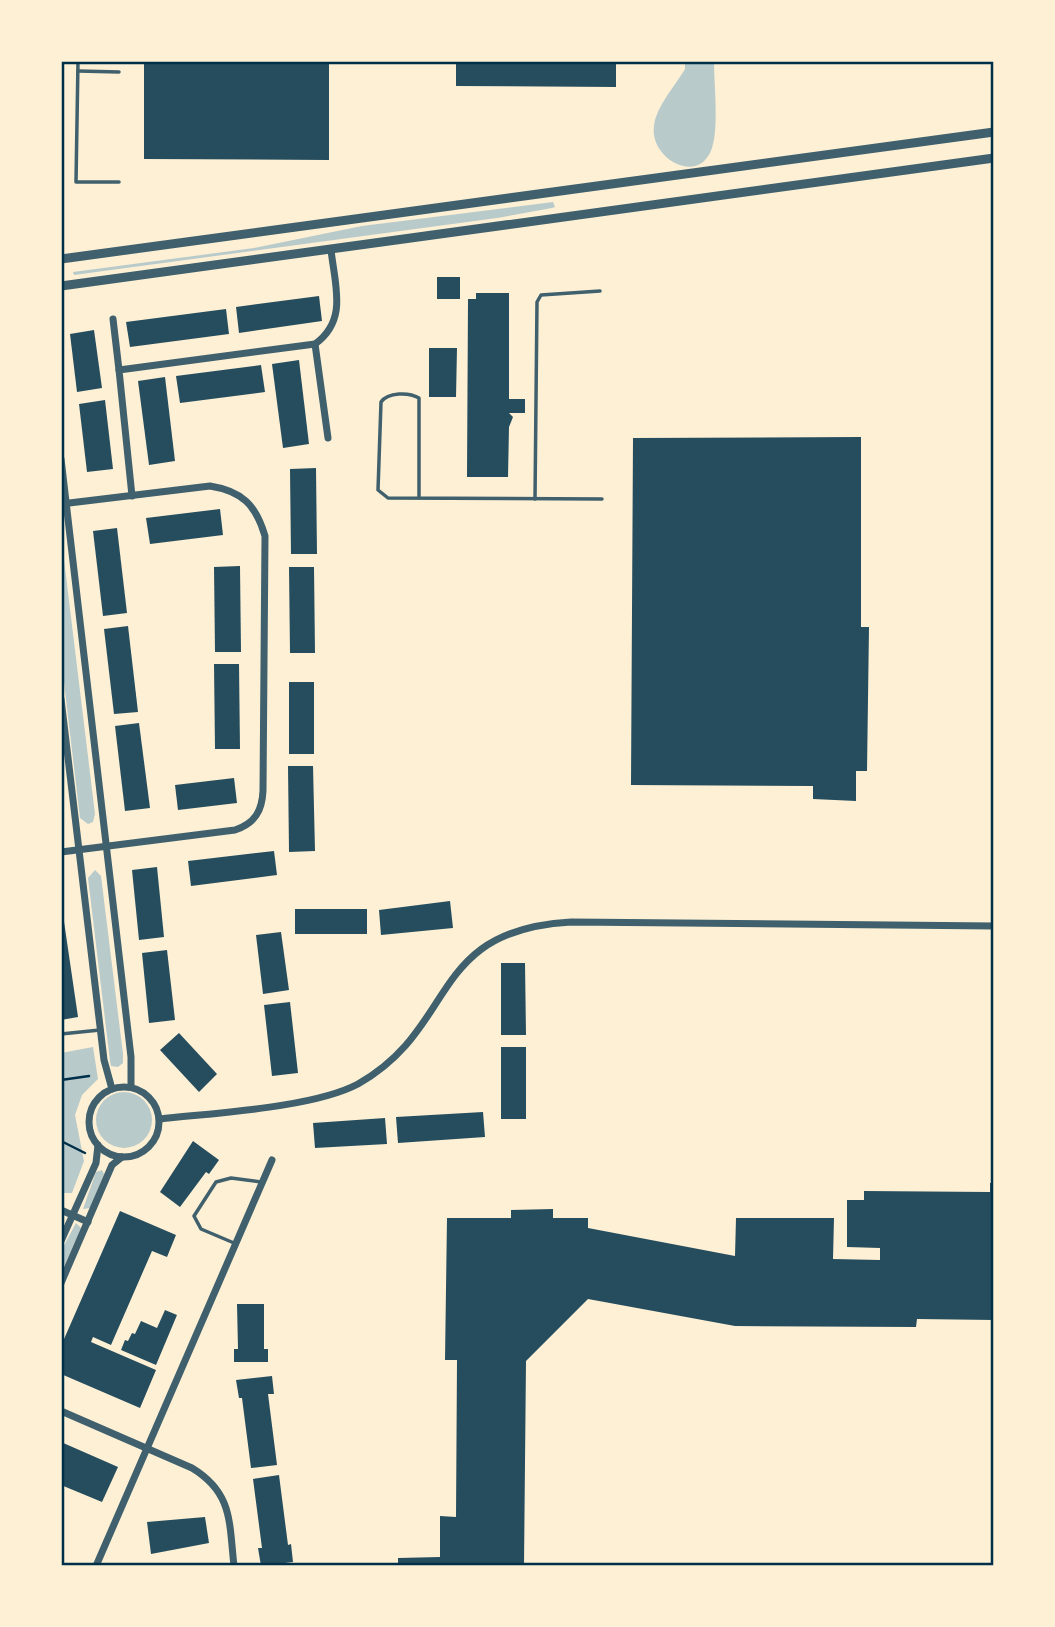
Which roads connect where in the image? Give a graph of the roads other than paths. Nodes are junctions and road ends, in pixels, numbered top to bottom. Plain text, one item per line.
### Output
1 (78, 61) edge
2 (78, 71) junction
3 (119, 72) dead end
4 (994, 132) edge
5 (994, 158) edge
6 (119, 182) dead end
7 (331, 250) junction
8 (61, 259) edge
9 (61, 286) edge
10 (600, 291) dead end
11 (113, 319) dead end
12 (315, 344) junction
13 (119, 370) junction
14 (328, 438) dead end
15 (61, 459) edge
16 (132, 496) junction
17 (419, 498) junction
18 (535, 499) junction
19 (602, 499) dead end
20 (64, 504) edge
21 (61, 699) edge
22 (106, 847) junction
23 (80, 850) junction
24 (61, 852) edge
25 (994, 926) edge
26 (100, 1030) junction
27 (61, 1034) edge
28 (131, 1087) junction
29 (112, 1089) junction
30 (160, 1119) junction
31 (98, 1145) junction
32 (122, 1157) junction
33 (272, 1160) dead end
34 (262, 1183) junction
35 (61, 1210) edge
36 (72, 1216) junction
37 (88, 1222) junction
38 (61, 1241) edge
39 (236, 1244) junction
40 (61, 1283) edge
41 (61, 1410) edge
42 (149, 1448) junction
43 (96, 1566) edge
44 (234, 1566) edge

1 - 2 lane
2 - 3 lane
2 - 6 lane
4 - 8 street
5 - 7 street
7 - 9 street
7 - 12 street
10 - 18 lane
11 - 13 street
12 - 13 street
12 - 14 street
13 - 16 street
15 - 20 street
16 - 20 street
16 - 22 street
17 - 17 lane
17 - 18 lane
18 - 19 lane
20 - 22 street
21 - 23 street
22 - 23 street
22 - 28 street
23 - 24 street
23 - 26 street
25 - 30 street
26 - 27 lane
26 - 29 street
28 - 29 street
28 - 30 street
29 - 31 street
30 - 32 street
31 - 32 street
31 - 36 street
32 - 37 street
33 - 34 street
34 - 39 street
34 - 39 lane
35 - 36 street
36 - 37 street
36 - 38 street
37 - 40 street
39 - 42 street
41 - 42 street
42 - 43 street
42 - 44 street

